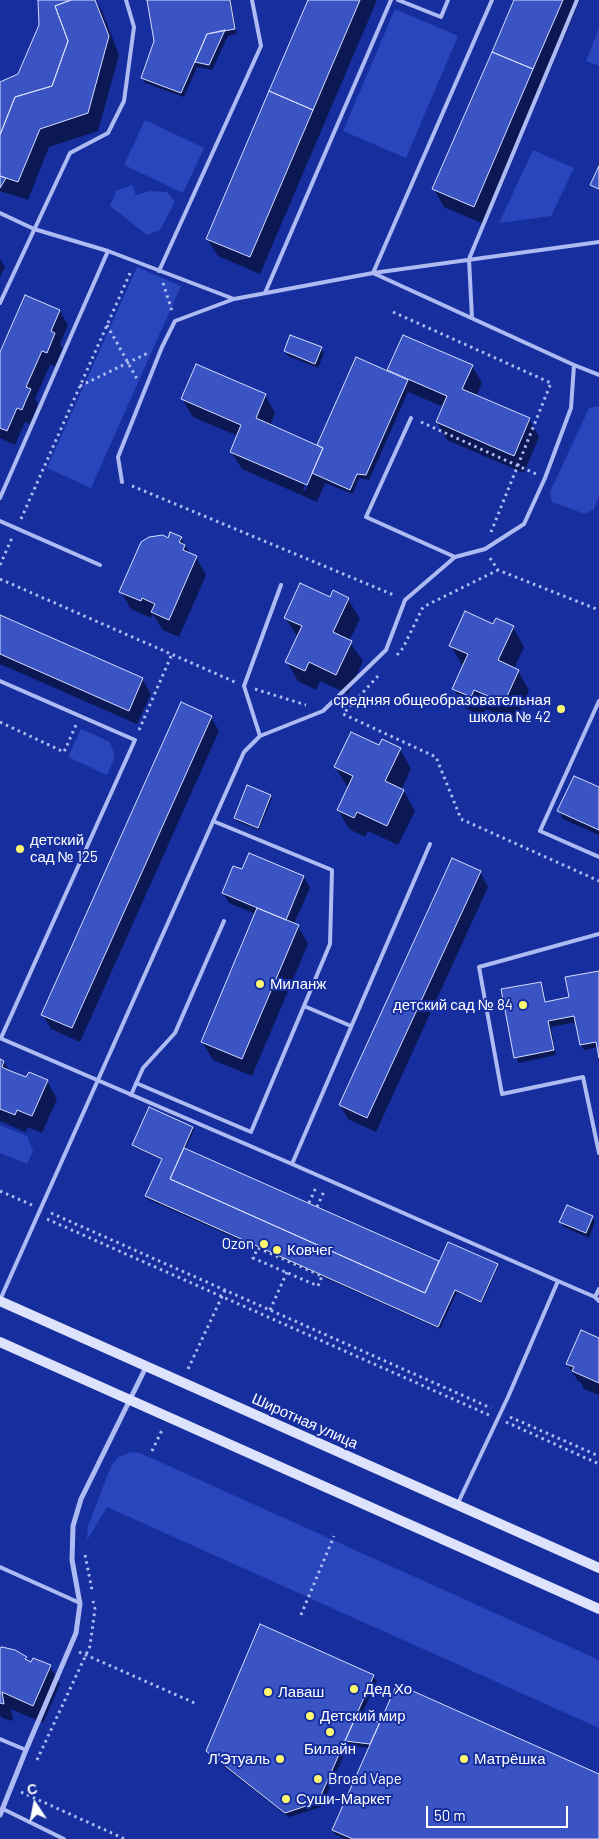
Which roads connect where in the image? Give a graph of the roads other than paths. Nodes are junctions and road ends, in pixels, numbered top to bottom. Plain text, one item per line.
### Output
1 (126, 0) edge
2 (252, 0) edge
3 (391, 0) edge
4 (398, 0) edge
5 (448, 0) edge
6 (492, 0) edge
7 (577, 0) edge
8 (0, 213) edge
9 (34, 229) junction
10 (599, 242) edge
11 (108, 251) junction
12 (469, 259) junction
13 (159, 271) junction
14 (373, 273) junction
15 (265, 294) junction
16 (234, 299) junction
17 (0, 303) edge
18 (472, 318) junction
19 (574, 365) junction
20 (599, 375) edge
21 (411, 418) road end
22 (122, 482) road end
23 (0, 498) edge
24 (0, 521) edge
25 (455, 557) junction
26 (100, 565) dead end
27 (281, 585) dead end
28 (0, 680) edge
29 (599, 701) edge
30 (260, 736) junction
31 (213, 820) junction
32 (430, 844) dead end
33 (599, 857) edge
34 (224, 921) dead end
35 (599, 934) edge
36 (304, 1006) junction
37 (351, 1026) junction
38 (0, 1038) edge
39 (97, 1080) junction
40 (136, 1083) junction
41 (130, 1095) junction
42 (599, 1153) edge
43 (292, 1164) junction
44 (558, 1281) junction
45 (599, 1289) edge
46 (595, 1297) junction
47 (0, 1300) edge
48 (599, 1301) edge
49 (0, 1342) edge
50 (146, 1367) junction
51 (130, 1400) junction
52 (458, 1505) junction
53 (0, 1567) edge
54 (599, 1568) edge
55 (80, 1604) junction
56 (599, 1609) edge
57 (0, 1739) edge
58 (26, 1750) junction
59 (3, 1809) junction
60 (0, 1815) edge
61 (64, 1839) edge

1 - 9 lane
2 - 13 lane
3 - 15 lane
4 - 5 lane
6 - 14 lane
7 - 12 lane
8 - 9 lane
9 - 11 lane
9 - 17 lane
10 - 12 lane
11 - 13 lane
11 - 23 lane
12 - 14 lane
12 - 18 lane
13 - 16 lane
14 - 15 lane
14 - 18 lane
15 - 16 lane
16 - 22 lane
18 - 19 lane
19 - 20 lane
19 - 25 lane
21 - 25 lane
24 - 26 lane
25 - 30 lane
27 - 30 lane
28 - 38 lane
29 - 33 lane
30 - 31 lane
31 - 36 lane
31 - 39 lane
32 - 37 lane
34 - 40 lane
35 - 42 lane
36 - 37 lane
36 - 40 lane
37 - 43 lane
38 - 39 lane
39 - 41 lane
39 - 47 lane
40 - 41 lane
41 - 43 lane
43 - 44 lane
44 - 46 lane
44 - 52 lane
45 - 46 lane
46 - 48 lane
47 - 50 main road, Широтная улица
49 - 51 main road
50 - 51 street
50 - 52 main road, Широтная улица
51 - 55 street
51 - 56 main road
52 - 54 main road, Широтная улица
53 - 55 lane
55 - 58 street
57 - 58 lane
58 - 59 street
59 - 60 street
59 - 61 lane

